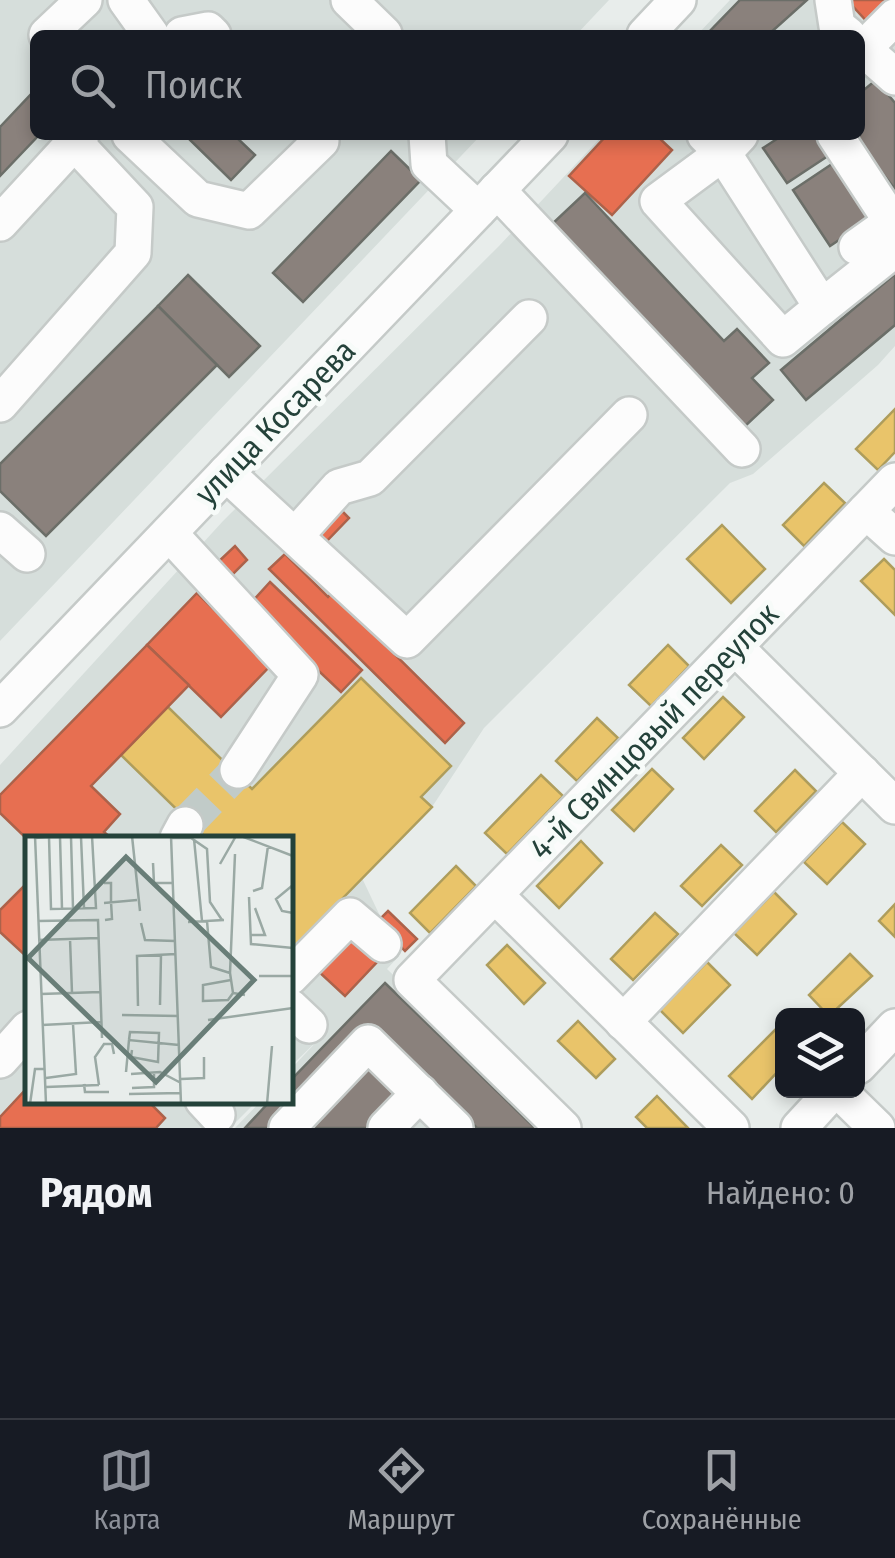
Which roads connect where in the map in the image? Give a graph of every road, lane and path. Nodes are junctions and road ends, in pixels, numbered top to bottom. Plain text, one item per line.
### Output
1 (84, 0) edge
2 (126, 0) edge
3 (349, 0) edge
4 (678, 0) edge
5 (833, 0) edge
6 (895, 17) edge
7 (53, 30) edge
8 (147, 30) edge
9 (380, 30) edge
10 (650, 30) edge
11 (842, 30) edge
12 (865, 38) edge
13 (865, 50) edge
14 (895, 76) edge
15 (77, 140) edge
16 (79, 140) edge
17 (135, 140) edge
18 (320, 140) edge
19 (427, 140) edge
20 (545, 140) edge
21 (837, 140) edge
22 (723, 141) edge
23 (488, 200) junction
24 (0, 223) edge
25 (856, 248) dead end
26 (895, 249) edge
27 (822, 306) junction
28 (529, 318) dead end
29 (0, 404) edge
30 (629, 415) dead end
31 (742, 449) dead end
32 (226, 473) junction
33 (895, 481) edge
34 (866, 511) junction
35 (0, 530) edge
36 (169, 533) junction
37 (294, 536) junction
38 (895, 537) edge
39 (27, 554) dead end
40 (734, 648) junction
41 (0, 709) edge
42 (238, 770) tunnel mouth
43 (862, 773) junction
44 (895, 806) edge
45 (495, 895) junction
46 (382, 944) dead end
47 (292, 975) edge
48 (624, 1022) junction
49 (895, 1027) edge
50 (25, 1032) edge
51 (865, 1059) edge
52 (0, 1060) edge
53 (420, 1093) junction
54 (828, 1098) edge
55 (845, 1098) edge
56 (288, 1128) edge
57 (386, 1128) edge
58 (456, 1128) edge
59 (563, 1128) edge
60 (731, 1128) edge
61 (799, 1128) edge
62 (877, 1128) edge

1 - 7 street
2 - 8 street
3 - 9 street
4 - 10 street
5 - 11 street
6 - 12 street
13 - 14 street
15 - 24 street
16 - 29 street
17 - 18 street
19 - 23 street
20 - 23 street, улица Косарева
21 - 25 street
22 - 27 street
22 - 27 street
23 - 31 street
23 - 32 street, улица Косарева
26 - 27 street
28 - 37 street
30 - 37 street
32 - 36 street, улица Косарева
32 - 37 street
33 - 34 street, 4-й Свинцовый переулок
34 - 38 street
34 - 40 street, 4-й Свинцовый переулок
35 - 39 street
36 - 41 street, улица Косарева
36 - 42 street
40 - 43 street
40 - 45 street, 4-й Свинцовый переулок
43 - 44 street
43 - 48 street
45 - 48 street
45 - 59 street, 4-й Свинцовый переулок
46 - 47 street
48 - 60 street
49 - 51 street
50 - 52 street
53 - 56 street
53 - 57 street
53 - 58 street
54 - 61 street
55 - 62 street

